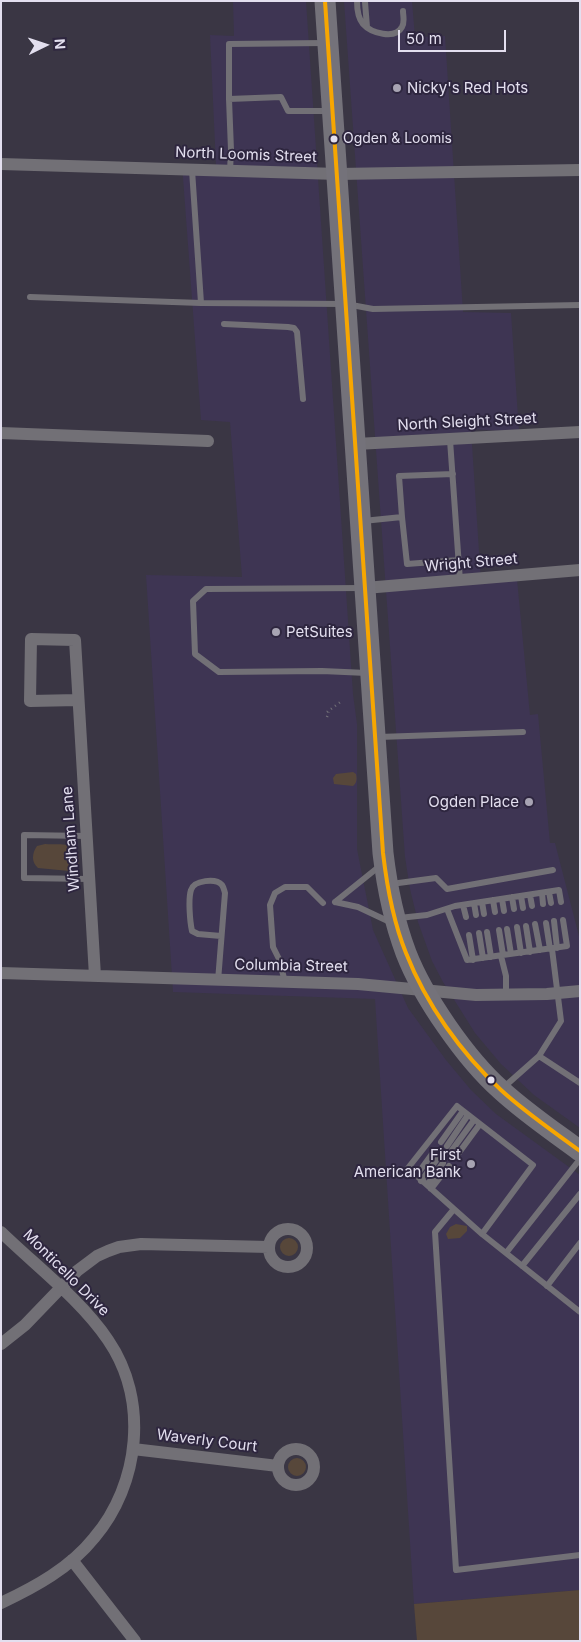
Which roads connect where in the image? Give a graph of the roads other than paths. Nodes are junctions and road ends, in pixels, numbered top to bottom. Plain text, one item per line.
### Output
1 (325, 1) edge
2 (357, 1) edge
3 (365, 2) edge
4 (403, 11) dead end
5 (367, 27) junction
6 (328, 43) junction
7 (229, 98) junction
8 (333, 111) junction
9 (1, 164) edge
10 (192, 170) junction
11 (580, 170) edge
12 (230, 171) junction
13 (338, 174) junction
14 (30, 297) dead end
15 (201, 303) junction
16 (346, 304) junction
17 (580, 305) edge
18 (224, 324) dead end
19 (303, 399) dead end
20 (580, 432) edge
21 (1, 433) edge
22 (450, 440) junction
23 (208, 441) dead end
24 (356, 444) junction
25 (453, 474) junction
26 (402, 517) junction
27 (361, 521) junction
28 (459, 560) junction
29 (580, 570) edge
30 (460, 581) junction
31 (365, 588) junction
32 (371, 674) junction
33 (78, 700) junction
34 (523, 732) dead end
35 (375, 737) junction
36 (87, 836) junction
37 (384, 862) junction
38 (553, 870) dead end
39 (89, 879) junction
40 (387, 884) junction
41 (549, 892) junction
42 (542, 893) junction
43 (530, 895) junction
44 (521, 896) junction
45 (512, 897) junction
46 (502, 899) junction
47 (493, 900) junction
48 (482, 902) junction
49 (560, 902) dead end
50 (322, 903) dead end
51 (474, 903) junction
52 (551, 903) dead end
53 (543, 904) dead end
54 (463, 905) junction
55 (532, 906) dead end
56 (523, 908) dead end
57 (447, 909) junction
58 (514, 909) dead end
59 (504, 911) dead end
60 (495, 912) dead end
61 (484, 914) dead end
62 (476, 915) dead end
63 (466, 917) dead end
64 (563, 920) dead end
65 (554, 921) dead end
66 (396, 922) junction
67 (546, 923) dead end
68 (535, 924) dead end
69 (526, 926) dead end
70 (517, 927) dead end
71 (507, 929) dead end
72 (499, 930) dead end
73 (487, 932) dead end
74 (479, 934) dead end
75 (469, 935) dead end
76 (221, 936) junction
77 (553, 948) junction
78 (540, 950) junction
79 (530, 952) junction
80 (522, 953) junction
81 (511, 954) junction
82 (502, 955) junction
83 (491, 957) junction
84 (483, 958) junction
85 (473, 960) junction
86 (1, 973) edge
87 (95, 976) junction
88 (218, 981) junction
89 (285, 983) junction
90 (424, 990) junction
91 (580, 991) edge
92 (557, 993) junction
93 (506, 995) junction
94 (539, 1056) junction
95 (580, 1084) edge
96 (501, 1090) junction
97 (466, 1113) junction
98 (477, 1122) junction
99 (578, 1151) edge
100 (424, 1183) junction
101 (580, 1194) edge
102 (454, 1209) junction
103 (1, 1232) edge
104 (482, 1234) junction
105 (580, 1243) edge
106 (270, 1247) dead end
107 (506, 1253) junction
108 (522, 1266) junction
109 (547, 1286) junction
110 (61, 1288) junction
111 (580, 1312) edge
112 (1, 1344) edge
113 (133, 1449) junction
114 (278, 1466) dead end
115 (580, 1555) edge
116 (72, 1560) junction
117 (1, 1603) edge
118 (135, 1641) edge

1 - 6 main road
2 - 5 lane
3 - 5 lane
4 - 5 lane
6 - 7 lane
6 - 8 main road
7 - 8 lane
7 - 12 lane
8 - 13 main road
9 - 10 street, North Loomis Street
10 - 12 street, North Loomis Street
10 - 15 lane
11 - 13 street, North Loomis Street
12 - 13 street, North Loomis Street
13 - 16 main road
14 - 15 lane
15 - 16 lane
16 - 17 lane
16 - 24 main road
18 - 19 lane
20 - 22 street, North Sleight Street
21 - 23 street
22 - 24 street, North Sleight Street
22 - 25 lane
24 - 27 main road
25 - 26 lane
25 - 28 lane
26 - 27 lane
26 - 28 lane
27 - 31 main road
28 - 30 lane
29 - 30 street, Wright Street
30 - 31 street, Wright Street
31 - 32 main road
31 - 32 lane
32 - 35 main road
33 - 33 street, Windham Lane
33 - 36 street, Windham Lane
34 - 35 lane
35 - 37 main road
36 - 39 street, Windham Lane
36 - 39 lane
37 - 40 main road
37 - 66 lane
38 - 40 lane
39 - 87 street, Windham Lane
40 - 66 main road
41 - 42 lane
41 - 49 lane
41 - 52 lane
42 - 43 lane
42 - 53 lane
43 - 44 lane
43 - 55 lane
44 - 45 lane
44 - 56 lane
45 - 46 lane
45 - 58 lane
46 - 47 lane
46 - 59 lane
47 - 48 lane
47 - 60 lane
48 - 51 lane
48 - 61 lane
50 - 89 lane
51 - 54 lane
51 - 62 lane
54 - 57 lane
54 - 63 lane
57 - 66 lane
57 - 85 lane
64 - 77 lane
65 - 77 lane
66 - 90 main road
67 - 77 lane
68 - 78 lane
69 - 79 lane
70 - 80 lane
71 - 81 lane
72 - 82 lane
73 - 83 lane
74 - 84 lane
75 - 85 lane
76 - 76 lane
76 - 88 lane
77 - 78 lane
77 - 92 lane
78 - 79 lane
79 - 80 lane
80 - 81 lane
81 - 82 lane
82 - 83 lane
82 - 93 lane
83 - 84 lane
84 - 85 lane
86 - 87 street, Columbia Street
87 - 88 street, Columbia Street
88 - 89 street, Columbia Street
89 - 90 street, Columbia Street
90 - 93 street, Columbia Street
90 - 96 main road
91 - 92 street, Columbia Street
92 - 93 street, Columbia Street
92 - 94 lane
94 - 95 lane
94 - 96 lane
96 - 99 main road
97 - 98 lane
97 - 98 lane
97 - 100 lane
98 - 104 lane
99 - 107 lane
100 - 100 lane
100 - 102 lane
101 - 108 lane
102 - 104 lane
102 - 115 lane
103 - 110 street, Monticello Drive
104 - 107 lane
105 - 109 lane
106 - 110 street
107 - 108 lane
108 - 109 lane
109 - 111 lane
110 - 112 street
110 - 113 street, Monticello Drive
113 - 114 street, Waverly Court
113 - 116 street, Monticello Drive
116 - 117 street, Monticello Drive
116 - 118 street

